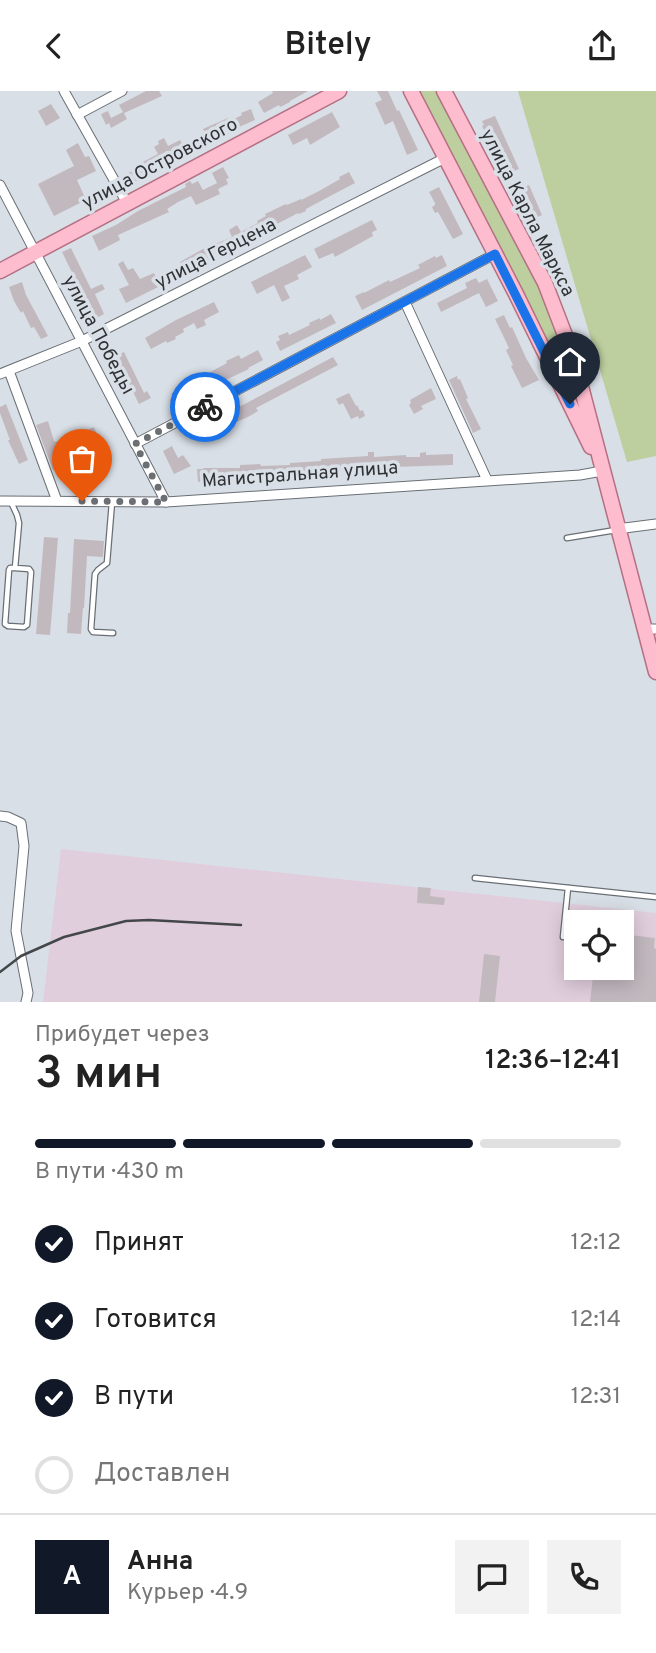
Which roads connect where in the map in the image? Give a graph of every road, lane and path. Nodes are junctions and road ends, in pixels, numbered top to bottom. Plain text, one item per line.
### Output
1 (64, 91) edge
2 (122, 91) edge
3 (339, 91) edge
4 (411, 91) edge
5 (444, 91) edge
6 (77, 115) junction
7 (445, 158) junction
8 (0, 185) edge
9 (127, 203) junction
10 (35, 252) junction
11 (495, 254) junction
12 (2, 268) edge
13 (405, 302) junction
14 (82, 341) junction
15 (5, 373) edge
16 (135, 444) junction
17 (602, 471) junction
18 (487, 480) junction
19 (5, 501) edge
20 (57, 501) junction
21 (112, 501) junction
22 (166, 502) junction
23 (656, 524) edge
24 (617, 530) junction
25 (567, 538) dead end
26 (15, 568) junction
27 (651, 629) edge
28 (113, 633) dead end
29 (656, 672) edge
30 (0, 816) edge
31 (475, 878) dead end
32 (568, 888) junction
33 (656, 897) edge
34 (563, 937) dead end
35 (26, 1002) edge

1 - 6 street
2 - 6 street
3 - 9 main road, улица Островского
4 - 7 main road
5 - 17 main road, улица Карла Маркса
6 - 9 street
7 - 11 main road
7 - 14 street, улица Герцена
8 - 10 street, улица Победы
9 - 10 main road, улица Островского
10 - 12 main road, улица Островского
10 - 14 street, улица Победы
11 - 13 street
11 - 17 main road
13 - 16 street
13 - 18 street
14 - 15 street, улица Герцена
14 - 16 street, улица Победы
15 - 20 street
16 - 22 street, улица Победы
17 - 18 street, Магистральная улица
17 - 24 main road
18 - 22 street, Магистральная улица
19 - 20 street, Магистральная улица
19 - 26 lane
20 - 21 street, Магистральная улица
21 - 22 street, Магистральная улица
21 - 28 lane
23 - 24 street
24 - 25 lane
24 - 27 main road
26 - 26 lane
27 - 29 main road
30 - 35 street
31 - 32 lane
32 - 33 lane
32 - 34 lane

